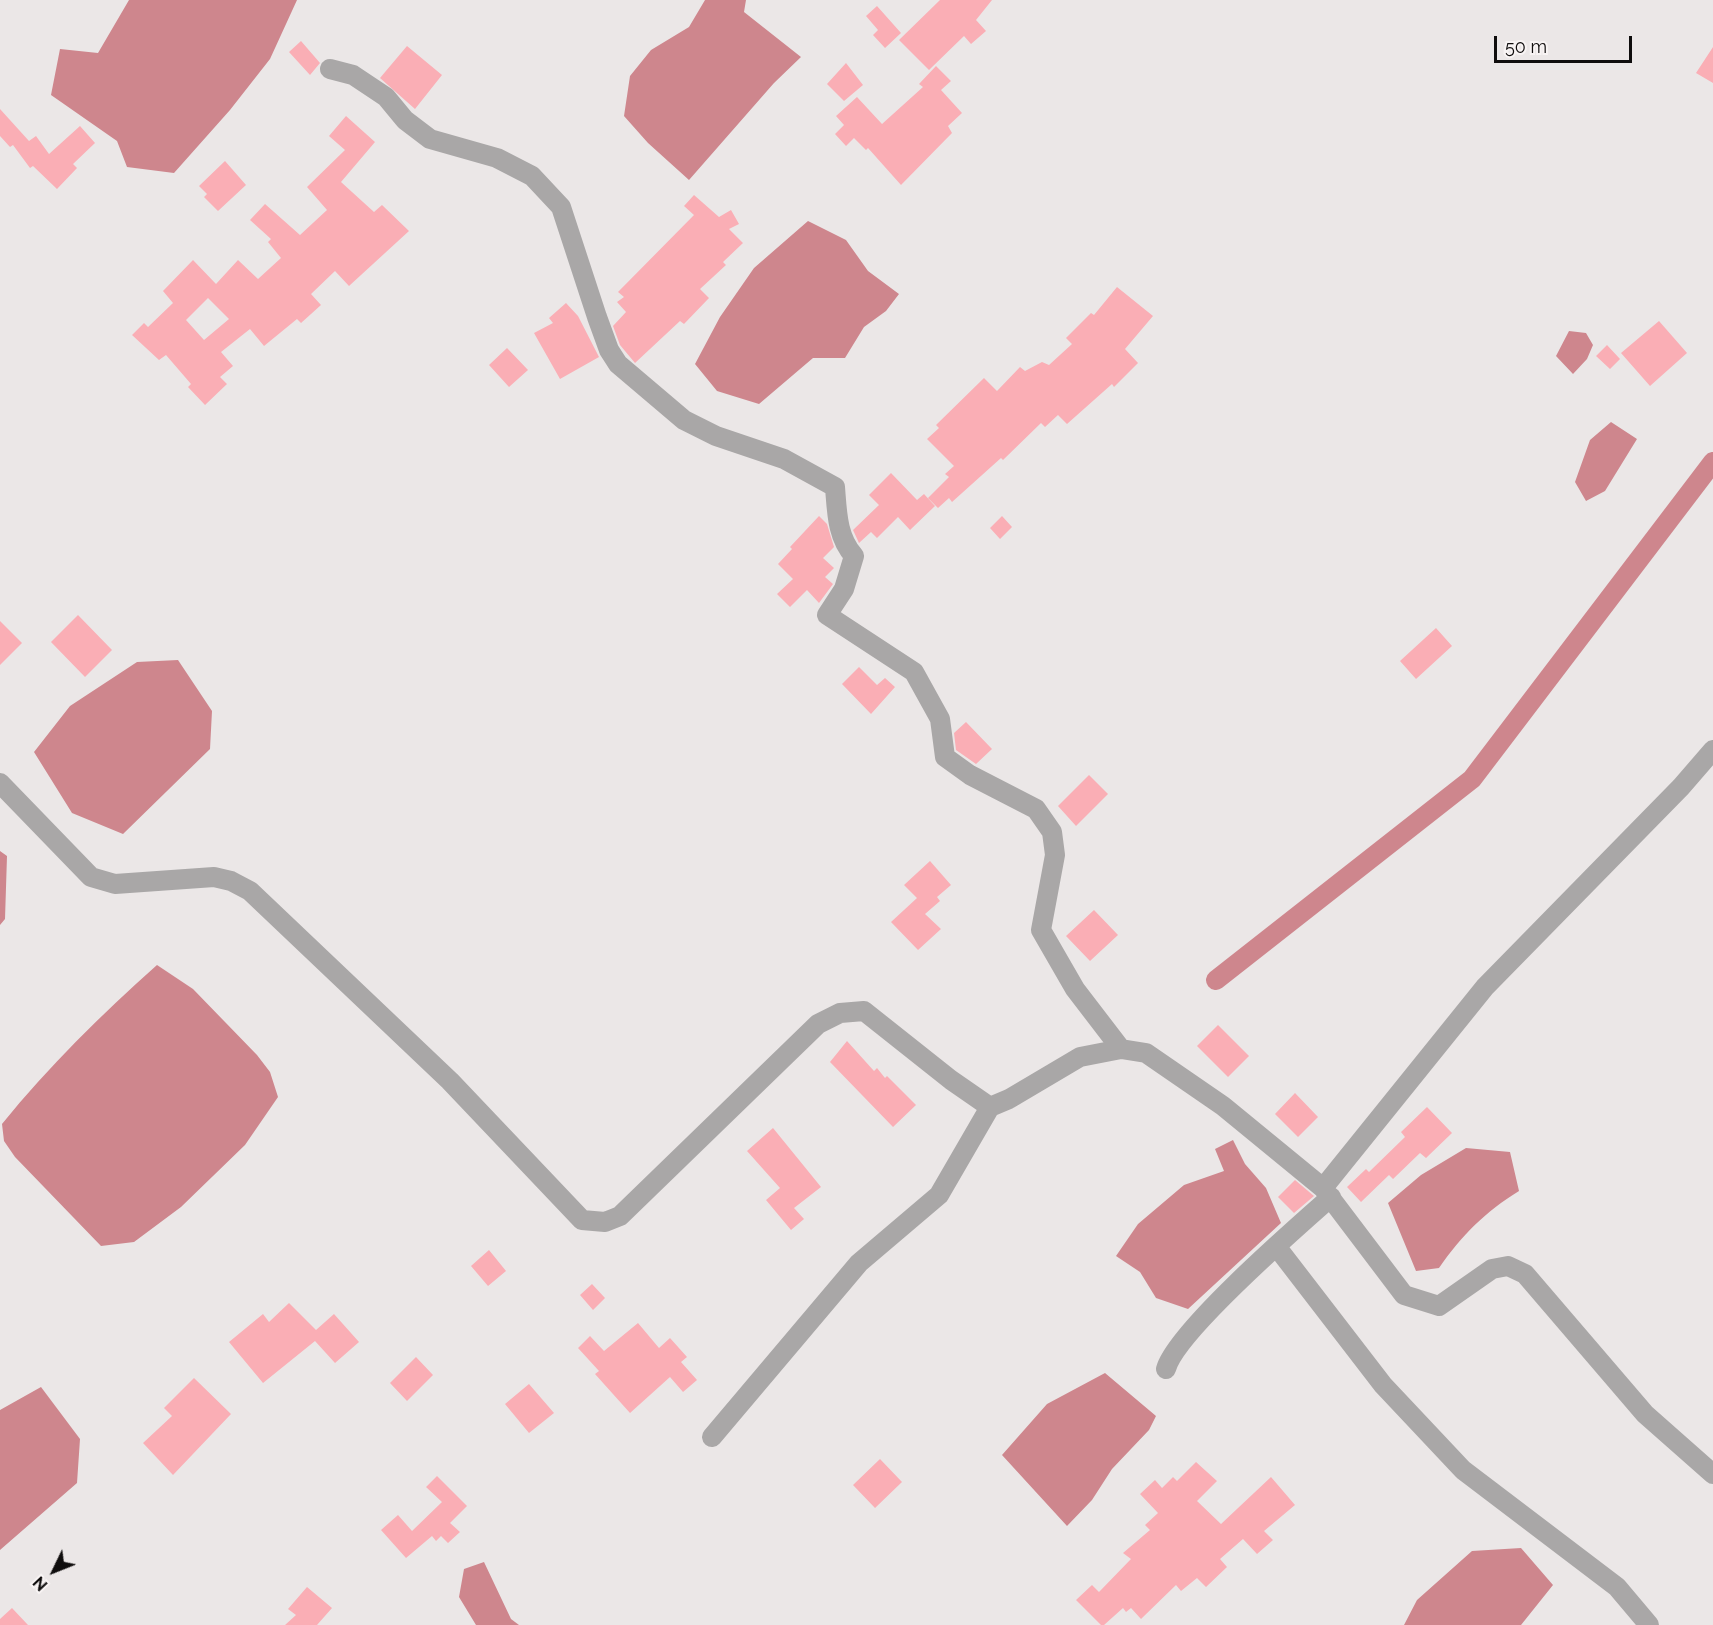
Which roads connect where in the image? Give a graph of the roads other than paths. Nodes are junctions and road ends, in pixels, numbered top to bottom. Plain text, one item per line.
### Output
1 (330, 69) dead end
2 (1713, 750) edge
3 (0, 783) edge
4 (1121, 1049) junction
5 (990, 1107) junction
6 (1327, 1192) junction
7 (1276, 1246) junction
8 (1166, 1369) dead end
9 (712, 1437) dead end
10 (1713, 1474) edge
11 (1649, 1625) edge

1 - 4 street
2 - 6 street
3 - 5 street
4 - 5 street
4 - 6 street
5 - 9 street
6 - 7 street
6 - 10 street
7 - 8 street
7 - 11 street

